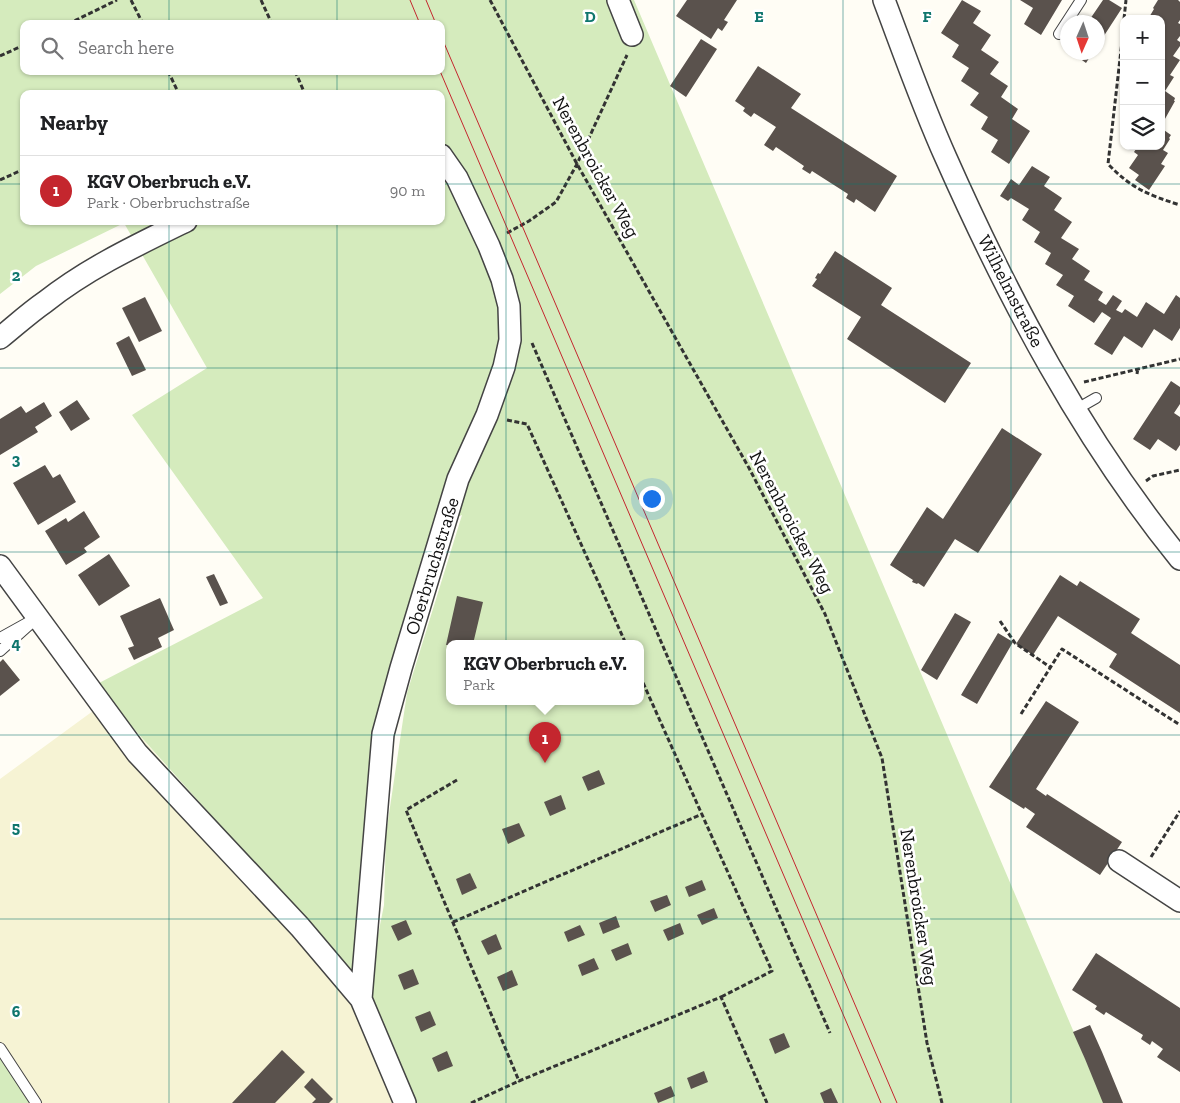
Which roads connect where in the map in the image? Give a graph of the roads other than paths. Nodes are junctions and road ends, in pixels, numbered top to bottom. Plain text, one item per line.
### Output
1 (618, 0) edge
2 (884, 0) edge
3 (1081, 0) edge
4 (1059, 34) dead end
5 (632, 35) road end
6 (445, 161) edge
7 (178, 225) edge
8 (0, 338) edge
9 (1096, 398) dead end
10 (1075, 410) junction
11 (1180, 559) edge
12 (0, 566) edge
13 (38, 617) junction
14 (0, 638) edge
15 (0, 651) edge
16 (1119, 861) dead end
17 (1180, 900) edge
18 (361, 999) junction
19 (0, 1048) edge
20 (36, 1103) edge
21 (405, 1103) edge

1 - 5 street
2 - 10 street, Wilhelmstraße
3 - 4 lane
6 - 18 street, Oberbruchstraße
7 - 8 street
9 - 10 lane
10 - 11 street, Wilhelmstraße
12 - 13 street, Oberbruchstraße
13 - 14 lane
13 - 15 lane
13 - 18 street, Oberbruchstraße
16 - 17 street
18 - 21 street, Oberbruchstraße
19 - 20 lane

